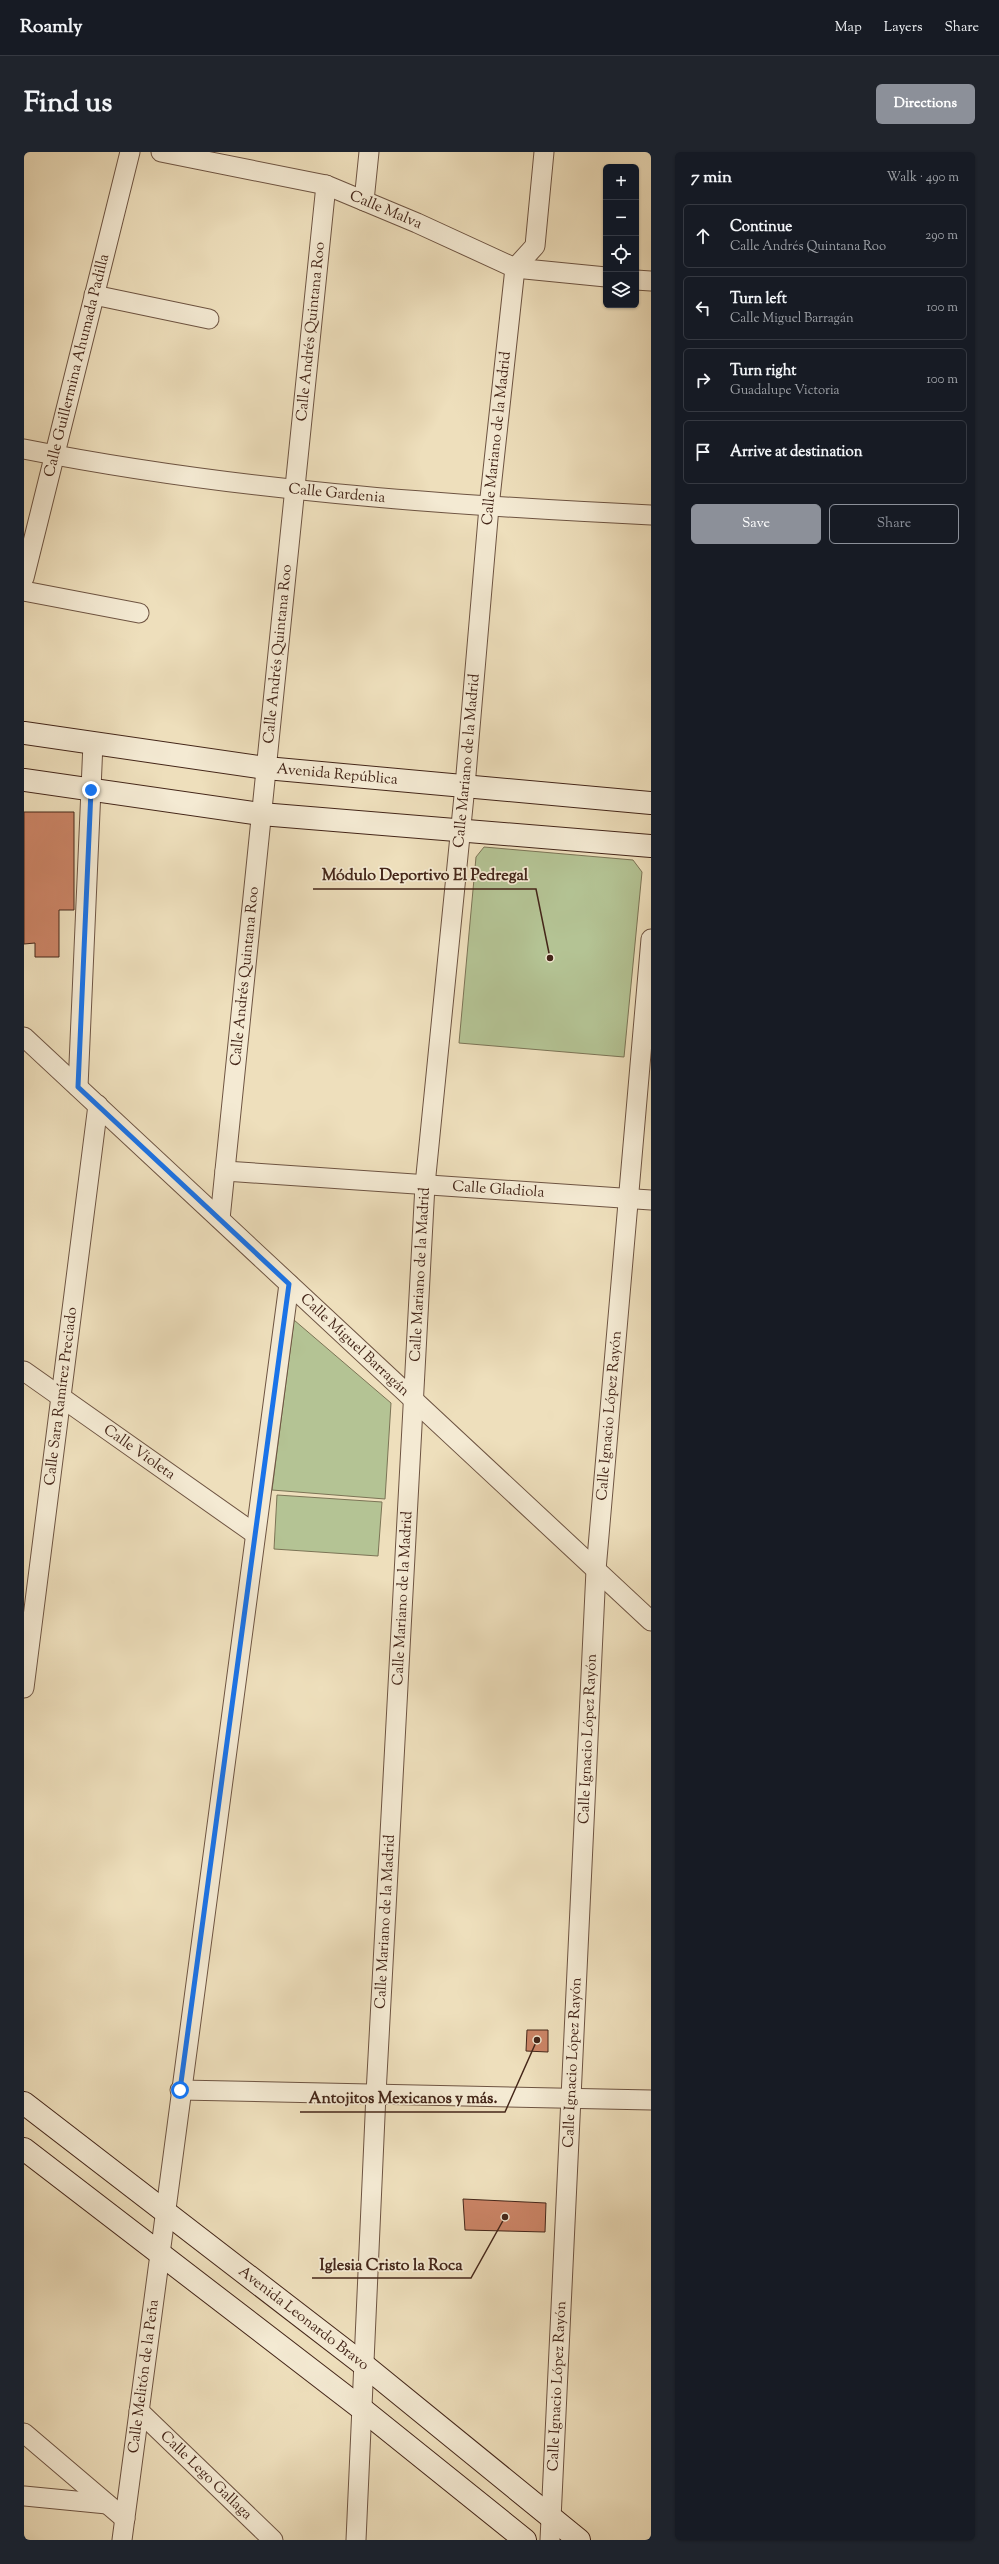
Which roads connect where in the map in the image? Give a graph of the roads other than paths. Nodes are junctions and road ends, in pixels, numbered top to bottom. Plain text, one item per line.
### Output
1 (130, 152) edge
2 (161, 152) edge
3 (369, 152) edge
4 (544, 152) edge
5 (326, 185) junction
6 (364, 201) junction
7 (515, 268) junction
8 (603, 277) edge
9 (639, 280) edge
10 (651, 281) edge
11 (94, 295) junction
12 (209, 319) dead end
13 (24, 449) edge
14 (55, 455) junction
15 (294, 491) junction
16 (489, 507) junction
17 (651, 515) edge
18 (24, 578) edge
19 (24, 591) edge
20 (139, 613) dead end
21 (24, 733) edge
22 (93, 743) junction
23 (266, 768) junction
24 (24, 780) edge
25 (465, 786) junction
26 (91, 790) junction
27 (651, 803) edge
28 (261, 814) junction
29 (459, 831) junction
30 (651, 846) edge
31 (651, 939) edge
32 (24, 1037) edge
33 (78, 1087) junction
34 (98, 1105) junction
35 (225, 1171) junction
36 (425, 1185) junction
37 (628, 1199) junction
38 (651, 1200) edge
39 (220, 1219) junction
40 (289, 1284) junction
41 (24, 1371) edge
42 (62, 1398) junction
43 (414, 1400) junction
44 (255, 1534) junction
45 (596, 1570) junction
46 (651, 1621) edge
47 (24, 1688) edge
48 (180, 2090) junction
49 (376, 2094) junction
50 (571, 2098) junction
51 (651, 2100) edge
52 (24, 2103) edge
53 (24, 2149) edge
54 (164, 2212) junction
55 (159, 2253) junction
56 (364, 2365) junction
57 (362, 2409) junction
58 (139, 2411) junction
59 (24, 2433) edge
60 (24, 2496) edge
61 (108, 2504) junction
62 (125, 2519) junction
63 (551, 2529) edge
64 (122, 2540) edge
65 (273, 2540) edge
66 (356, 2540) edge
67 (525, 2540) edge
68 (579, 2540) edge

1 - 11 street, Calle Guillermina Ahumada Padilla
2 - 5 street, Calle Malva
3 - 6 street
4 - 7 street
5 - 6 street, Calle Malva
5 - 15 street, Calle Andrés Quintana Roo
6 - 7 street, Calle Malva
7 - 8 street, Calle Malva
7 - 16 street, Calle Mariano de la Madrid
9 - 10 street
11 - 12 street
11 - 14 street, Calle Guillermina Ahumada Padilla
13 - 14 street, Calle Gardenia
14 - 15 street, Calle Gardenia
14 - 18 street, Calle Guillermina Ahumada Padilla
15 - 16 street, Calle Gardenia
15 - 23 street, Calle Andrés Quintana Roo
16 - 17 street, Calle Gardenia
16 - 25 street, Calle Mariano de la Madrid
19 - 20 street
21 - 22 street, Avenida República
22 - 23 street, Avenida República
22 - 26 street
23 - 25 street, Avenida República
23 - 28 street, Calle Andrés Quintana Roo
24 - 26 street
25 - 27 street, Avenida República
25 - 29 street, Calle Mariano de la Madrid
26 - 28 street
26 - 33 street
28 - 29 street
28 - 35 street, Calle Andrés Quintana Roo
29 - 30 street
29 - 36 street, Calle Mariano de la Madrid
31 - 37 street, Calle Ignacio López Rayón
32 - 33 street, Calle Miguel Barragán
33 - 34 street, Calle Miguel Barragán
34 - 39 street, Calle Miguel Barragán
34 - 42 street, Calle Sara Ramírez Preciado
35 - 36 street, Calle Gladiola
35 - 39 street, Calle Andrés Quintana Roo
36 - 37 street, Calle Gladiola
36 - 43 street, Calle Mariano de la Madrid
37 - 38 street, Calle Gladiola
37 - 45 street, Calle Ignacio López Rayón
39 - 40 street, Calle Miguel Barragán
40 - 43 street, Calle Miguel Barragán
40 - 44 street
41 - 42 street, Calle Violeta
42 - 44 street, Calle Violeta
42 - 47 street, Calle Sara Ramírez Preciado
43 - 45 street, Calle Miguel Barragán
43 - 49 street, Calle Mariano de la Madrid
44 - 48 street
45 - 46 street, Calle Miguel Barragán
45 - 50 street, Calle Ignacio López Rayón
48 - 49 street
48 - 54 street
49 - 50 street
49 - 56 street, Calle Mariano de la Madrid
50 - 51 street
50 - 63 street, Calle Ignacio López Rayón
52 - 54 street, Avenida Leonardo Bravo
53 - 55 street
54 - 55 street, Calle Melitón de la Peña
54 - 56 street, Avenida Leonardo Bravo
55 - 57 street
55 - 58 street, Calle Melitón de la Peña
56 - 57 street, Calle Mariano de la Madrid
56 - 63 street, Avenida Leonardo Bravo
57 - 66 street, Calle Mariano de la Madrid
57 - 67 street
58 - 62 street, Calle Melitón de la Peña
58 - 65 street, Calle Lego Gallaga
59 - 61 street
60 - 61 street
61 - 62 street
62 - 64 street, Calle Melitón de la Peña
63 - 68 street, Avenida Leonardo Bravo

